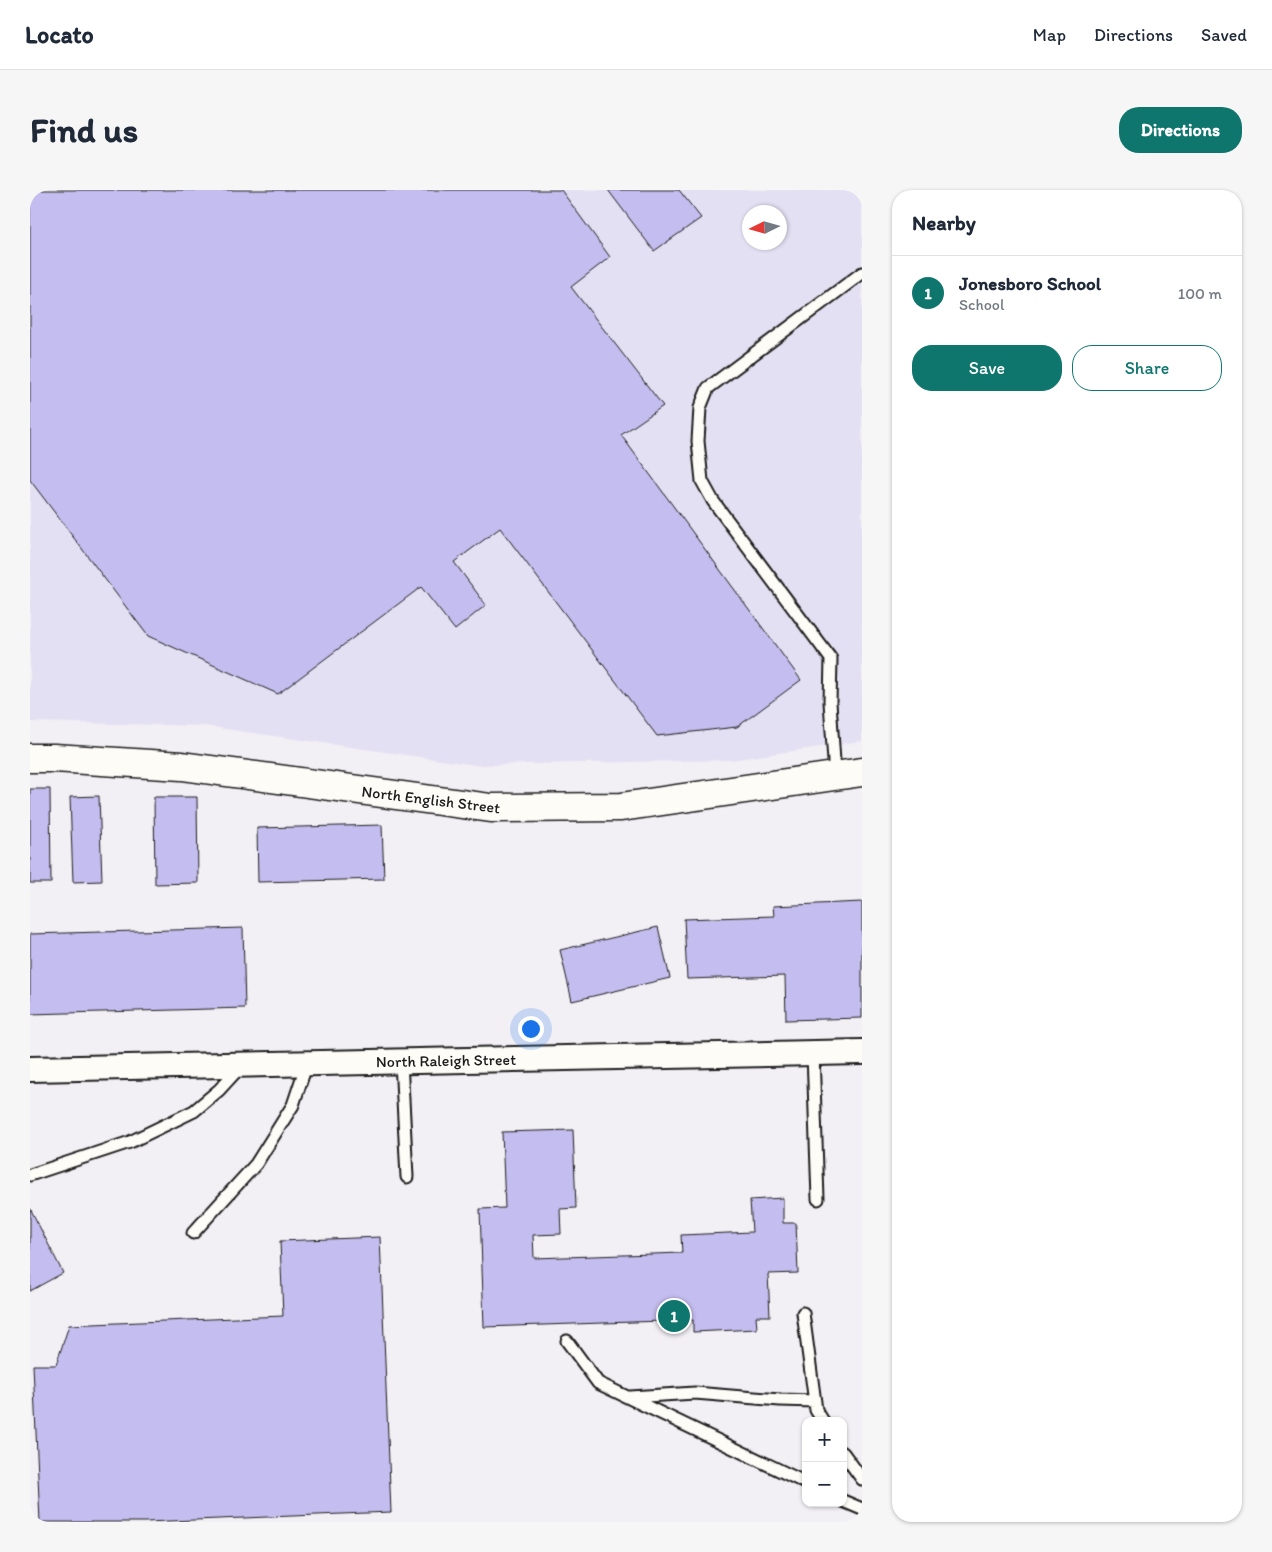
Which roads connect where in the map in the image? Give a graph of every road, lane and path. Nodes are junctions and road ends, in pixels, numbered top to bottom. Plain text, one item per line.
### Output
1 (862, 273) edge
2 (30, 758) edge
3 (862, 772) edge
4 (835, 776) junction
5 (862, 1052) edge
6 (813, 1053) junction
7 (401, 1061) junction
8 (307, 1063) junction
9 (242, 1065) junction
10 (30, 1069) edge
11 (30, 1175) edge
12 (407, 1177) dead end
13 (818, 1199) dead end
14 (193, 1233) dead end
15 (802, 1313) dead end
16 (567, 1341) dead end
17 (628, 1397) junction
18 (815, 1401) junction
19 (820, 1417) edge
20 (847, 1458) edge
21 (862, 1479) edge
22 (802, 1481) edge
23 (847, 1503) edge
24 (862, 1509) edge

1 - 4 lane
2 - 4 street, North English Street
3 - 4 street, North English Street
5 - 6 street, North Raleigh Street
6 - 7 street, North Raleigh Street
6 - 13 lane
7 - 8 street, North Raleigh Street
7 - 12 lane
8 - 9 street, North Raleigh Street
8 - 14 lane
9 - 10 street, North Raleigh Street
9 - 11 lane
15 - 18 lane
16 - 17 lane
17 - 18 lane
17 - 22 lane
18 - 19 lane
20 - 21 lane
23 - 24 lane

